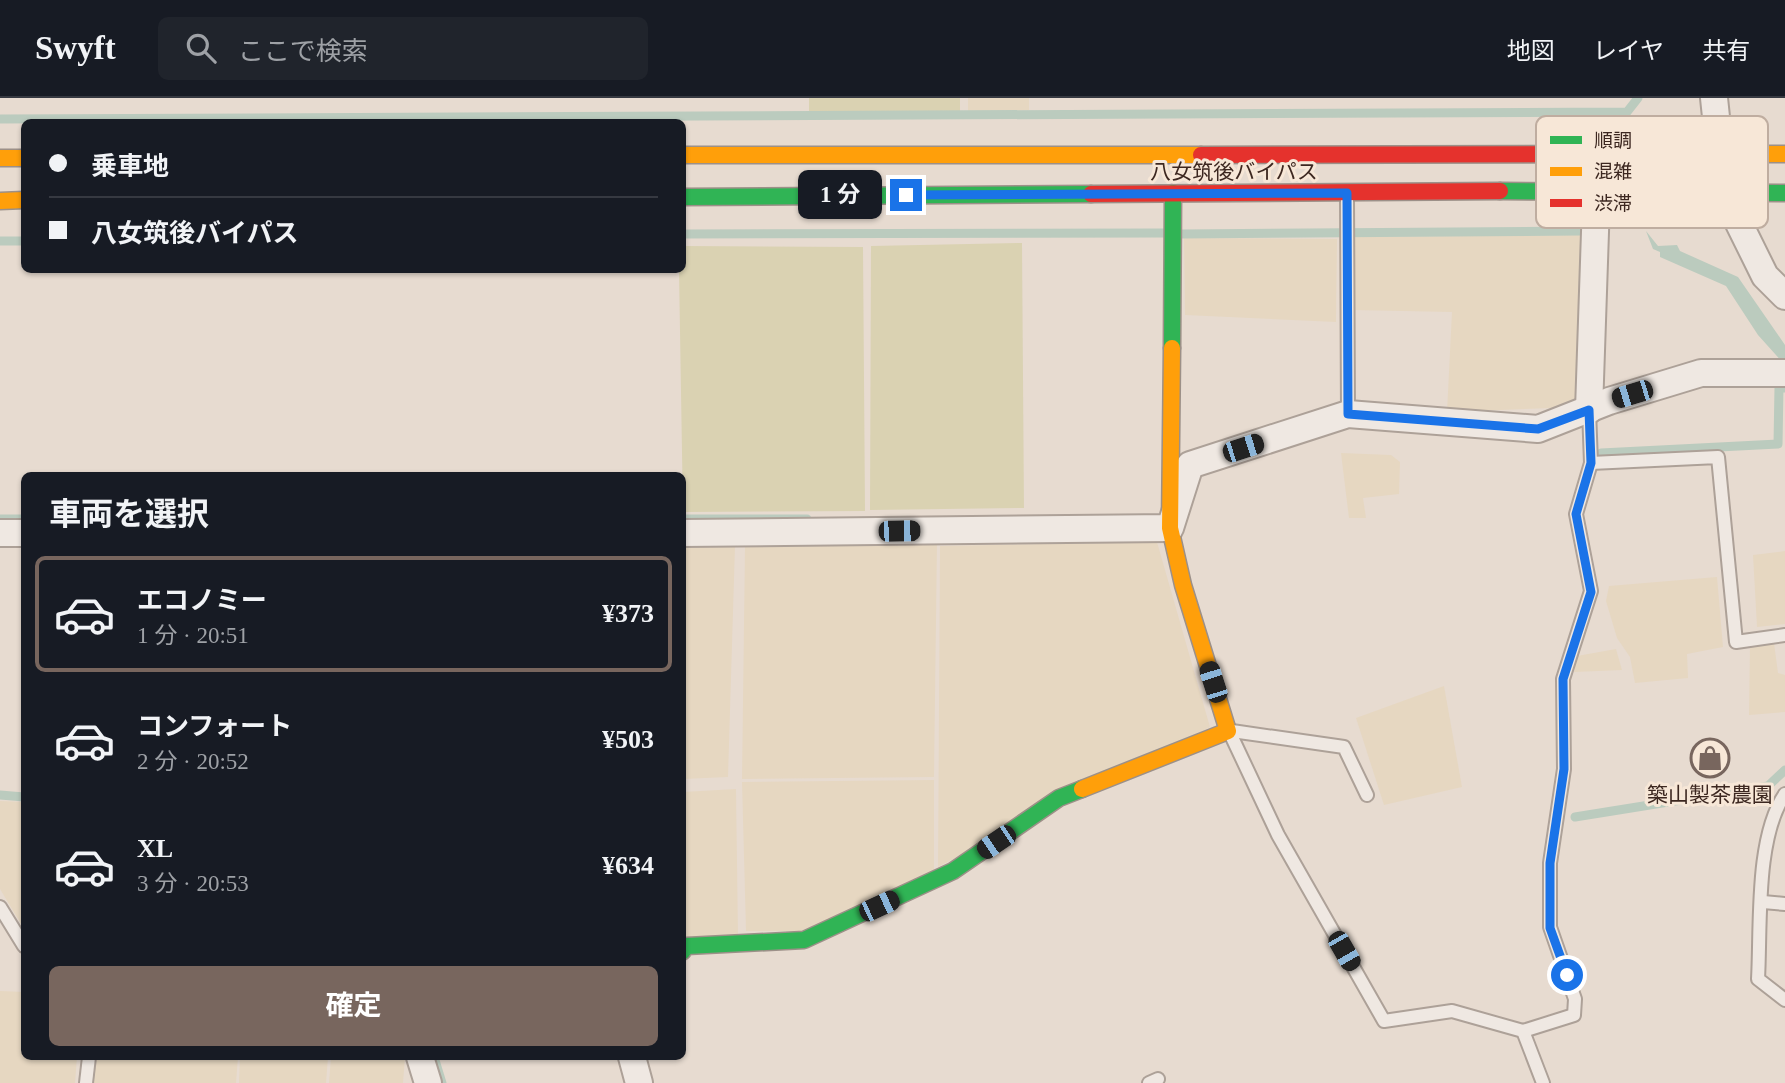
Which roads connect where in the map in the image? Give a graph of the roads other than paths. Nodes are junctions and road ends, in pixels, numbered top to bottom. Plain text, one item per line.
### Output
1 (1714, 98) edge
2 (1716, 116) edge
3 (686, 155) edge
4 (21, 158) edge
5 (0, 159) edge
6 (1536, 159) edge
7 (1348, 174) junction
8 (1536, 186) edge
9 (1172, 193) junction
10 (686, 197) edge
11 (21, 200) edge
12 (0, 201) edge
13 (1595, 228) edge
14 (1741, 228) edge
15 (1785, 296) edge
16 (1785, 373) edge
17 (1589, 410) junction
18 (1348, 414) junction
19 (1591, 463) junction
20 (1170, 528) junction
21 (0, 533) edge
22 (21, 533) edge
23 (686, 533) edge
24 (1785, 635) edge
25 (1228, 731) junction
26 (1785, 794) edge
27 (1367, 795) dead end
28 (1763, 902) junction
29 (1785, 904) edge
30 (0, 907) edge
31 (21, 941) edge
32 (686, 947) edge
33 (1785, 1000) edge
34 (1523, 1031) junction
35 (89, 1060) edge
36 (421, 1060) edge
37 (633, 1060) edge
38 (86, 1083) edge
39 (428, 1083) edge
40 (639, 1083) edge
41 (1543, 1083) edge

1 - 2 street
3 - 7 main road, 八女筑後バイパス
4 - 5 main road
6 - 7 main road, 八女筑後バイパス
7 - 8 main road, 八女筑後バイパス
7 - 9 main road, 八女筑後バイパス
7 - 18 lane
9 - 10 main road, 八女筑後バイパス
9 - 20 main road
11 - 12 main road
13 - 17 street
14 - 15 street
16 - 17 street
17 - 18 street
17 - 19 lane
18 - 20 street
19 - 24 lane
19 - 34 lane
20 - 23 street
20 - 25 main road
21 - 22 street
25 - 27 lane
25 - 32 main road
25 - 34 lane
26 - 28 lane
28 - 29 lane
28 - 33 lane
30 - 31 lane
34 - 41 lane
35 - 38 lane
36 - 39 street
37 - 40 street

